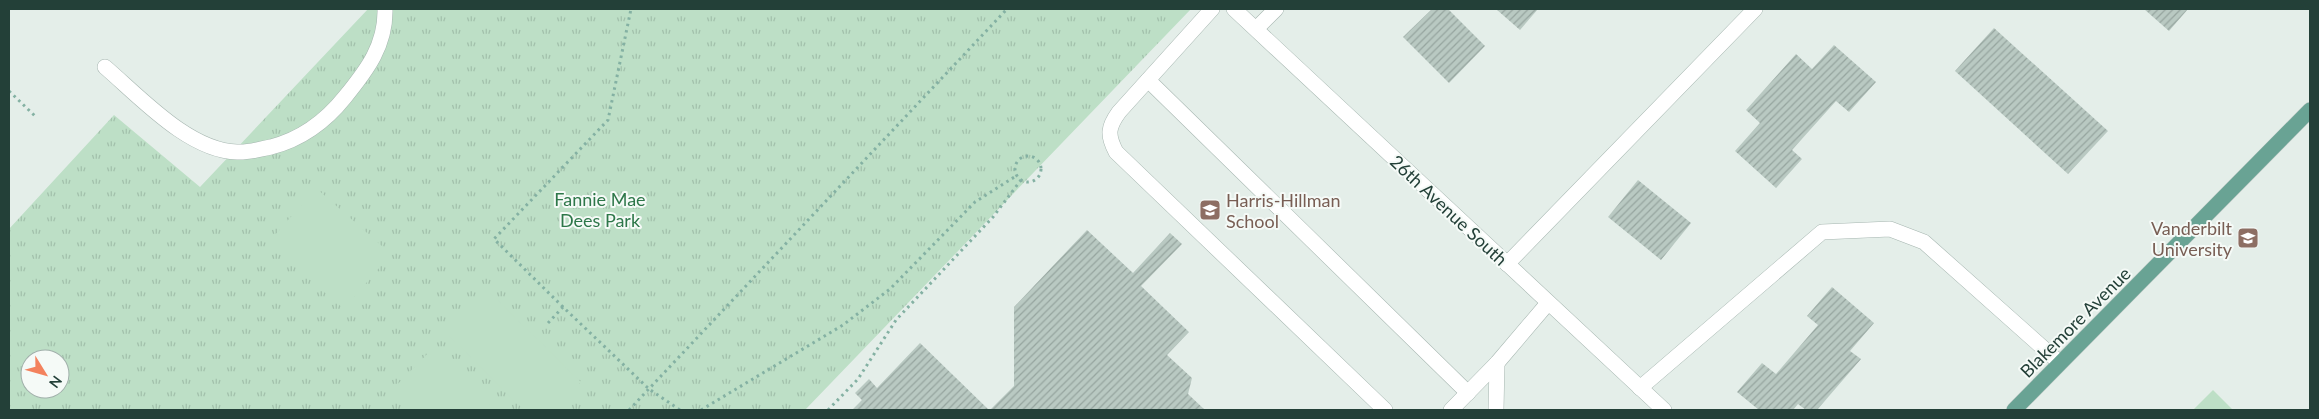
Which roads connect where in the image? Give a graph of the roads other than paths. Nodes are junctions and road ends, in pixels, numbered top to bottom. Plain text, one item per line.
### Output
1 (385, 9) edge
2 (1212, 9) edge
3 (1234, 9) edge
4 (1276, 9) edge
5 (1754, 9) edge
6 (1256, 28) junction
7 (105, 67) dead end
8 (1148, 80) junction
9 (2310, 110) edge
10 (1506, 264) junction
11 (1548, 303) junction
12 (1497, 363) junction
13 (2060, 363) junction
14 (1640, 388) junction
15 (1468, 393) junction
16 (1385, 410) edge
17 (1451, 410) edge
18 (1496, 410) edge
19 (1664, 410) edge
20 (2014, 410) edge

1 - 7 street
2 - 8 street
3 - 6 street, 26th Avenue South
4 - 6 street
5 - 10 street
6 - 10 street, 26th Avenue South
8 - 15 street
8 - 16 street
9 - 13 main road, Blakemore Avenue
10 - 11 street, 26th Avenue South
11 - 12 street
11 - 14 street, 26th Avenue South
12 - 15 street
12 - 18 street
13 - 14 street
13 - 20 main road, Blakemore Avenue
14 - 19 street, 26th Avenue South
15 - 17 street

